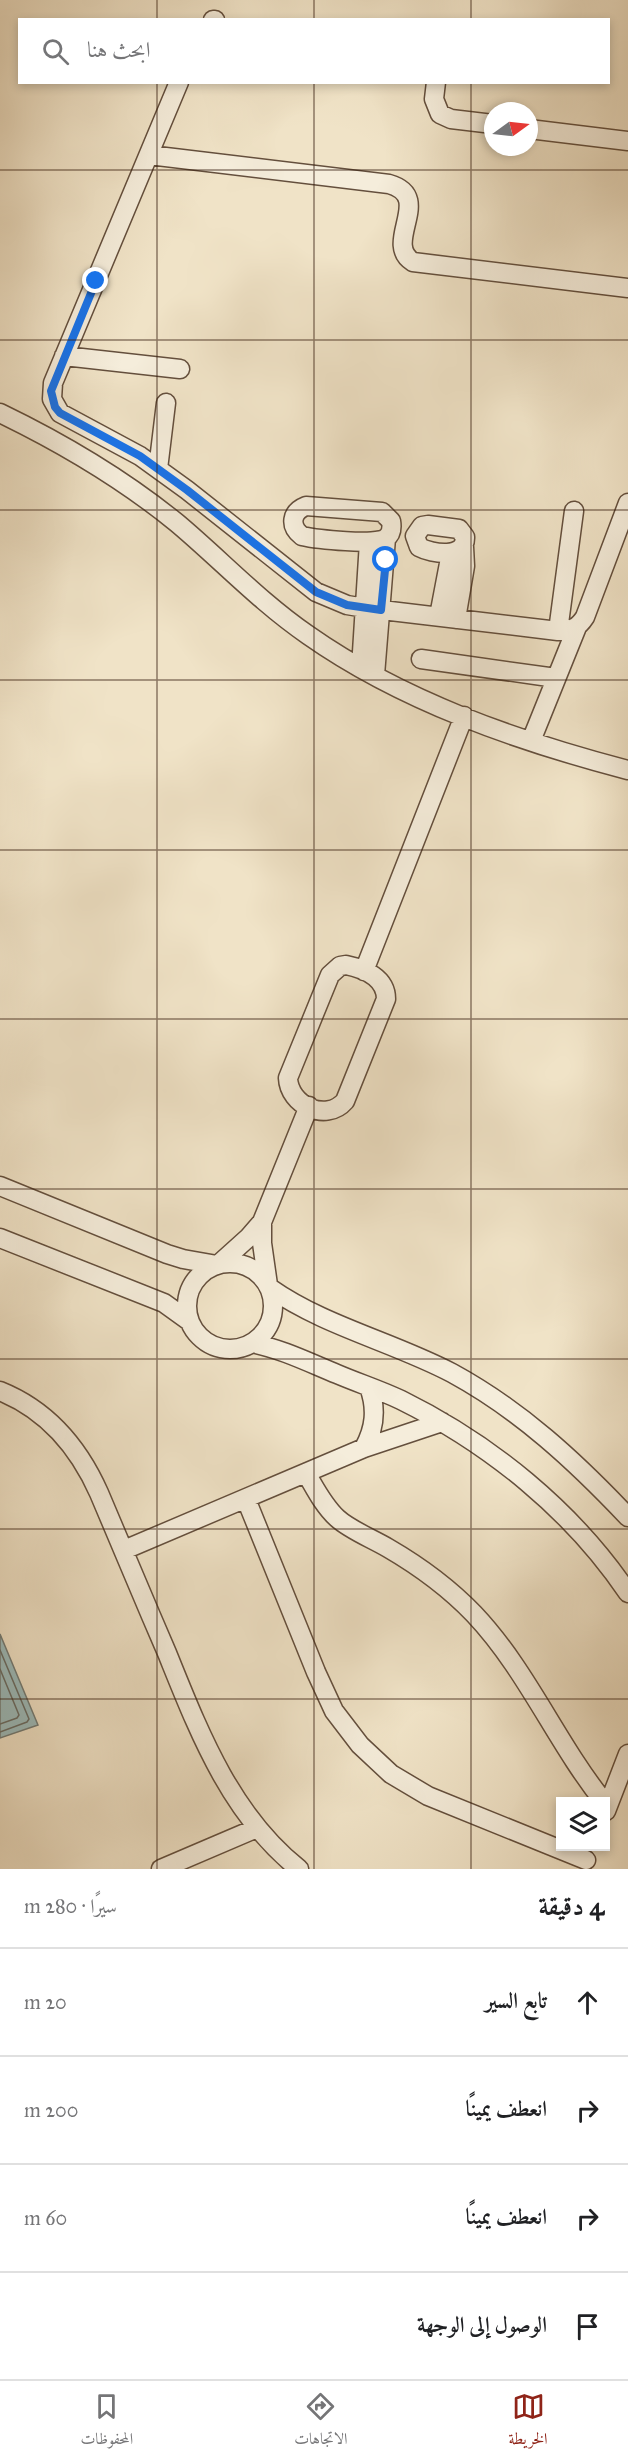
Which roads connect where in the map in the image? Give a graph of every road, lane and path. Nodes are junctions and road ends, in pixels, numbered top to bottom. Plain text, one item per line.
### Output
1 (178, 84) edge
2 (436, 84) edge
3 (484, 123) edge
4 (538, 130) edge
5 (628, 141) edge
6 (148, 155) junction
7 (628, 288) edge
8 (64, 356) junction
9 (180, 369) dead end
10 (166, 403) dead end
11 (0, 413) edge
12 (158, 469) junction
13 (628, 503) edge
14 (574, 511) dead end
15 (378, 540) dead end
16 (457, 550) dead end
17 (373, 609) junction
18 (447, 618) junction
19 (576, 627) junction
20 (558, 631) junction
21 (421, 658) dead end
22 (368, 672) junction
23 (556, 678) junction
24 (464, 716) junction
25 (531, 741) junction
26 (628, 770) edge
27 (364, 971) junction
28 (309, 1106) junction
29 (0, 1186) edge
30 (262, 1222) junction
31 (0, 1238) edge
32 (218, 1264) junction
33 (269, 1287) junction
34 (189, 1321) junction
35 (252, 1343) junction
36 (369, 1387) junction
37 (0, 1391) edge
38 (442, 1422) junction
39 (364, 1448) junction
40 (306, 1473) junction
41 (246, 1499) junction
42 (628, 1517) edge
43 (124, 1550) junction
44 (628, 1593) edge
45 (628, 1754) edge
46 (600, 1797) edge
47 (609, 1797) edge
48 (257, 1828) junction
49 (587, 1858) edge
50 (161, 1869) edge
51 (299, 1869) edge

1 - 6 street
2 - 3 street
4 - 5 street
6 - 7 street
6 - 8 street
8 - 9 street
8 - 12 street
10 - 12 street
11 - 22 street
12 - 17 street
13 - 19 street
14 - 20 street
15 - 17 street
16 - 18 street
17 - 18 street
17 - 22 street
18 - 20 street
19 - 20 street
19 - 23 street
21 - 23 street
22 - 24 street
23 - 25 street
24 - 25 street
24 - 27 street
25 - 26 street
27 - 28 street
27 - 28 street
28 - 30 street
29 - 32 street
30 - 32 street
30 - 33 street
31 - 34 street
32 - 33 street
32 - 34 street
33 - 35 street
33 - 42 street
34 - 35 street
35 - 36 street
36 - 38 street
36 - 39 street
37 - 43 street
38 - 39 street
38 - 44 street
39 - 40 street
40 - 41 street
40 - 46 street
41 - 43 street
41 - 49 street
43 - 48 street
45 - 47 street
48 - 50 street
48 - 51 street

